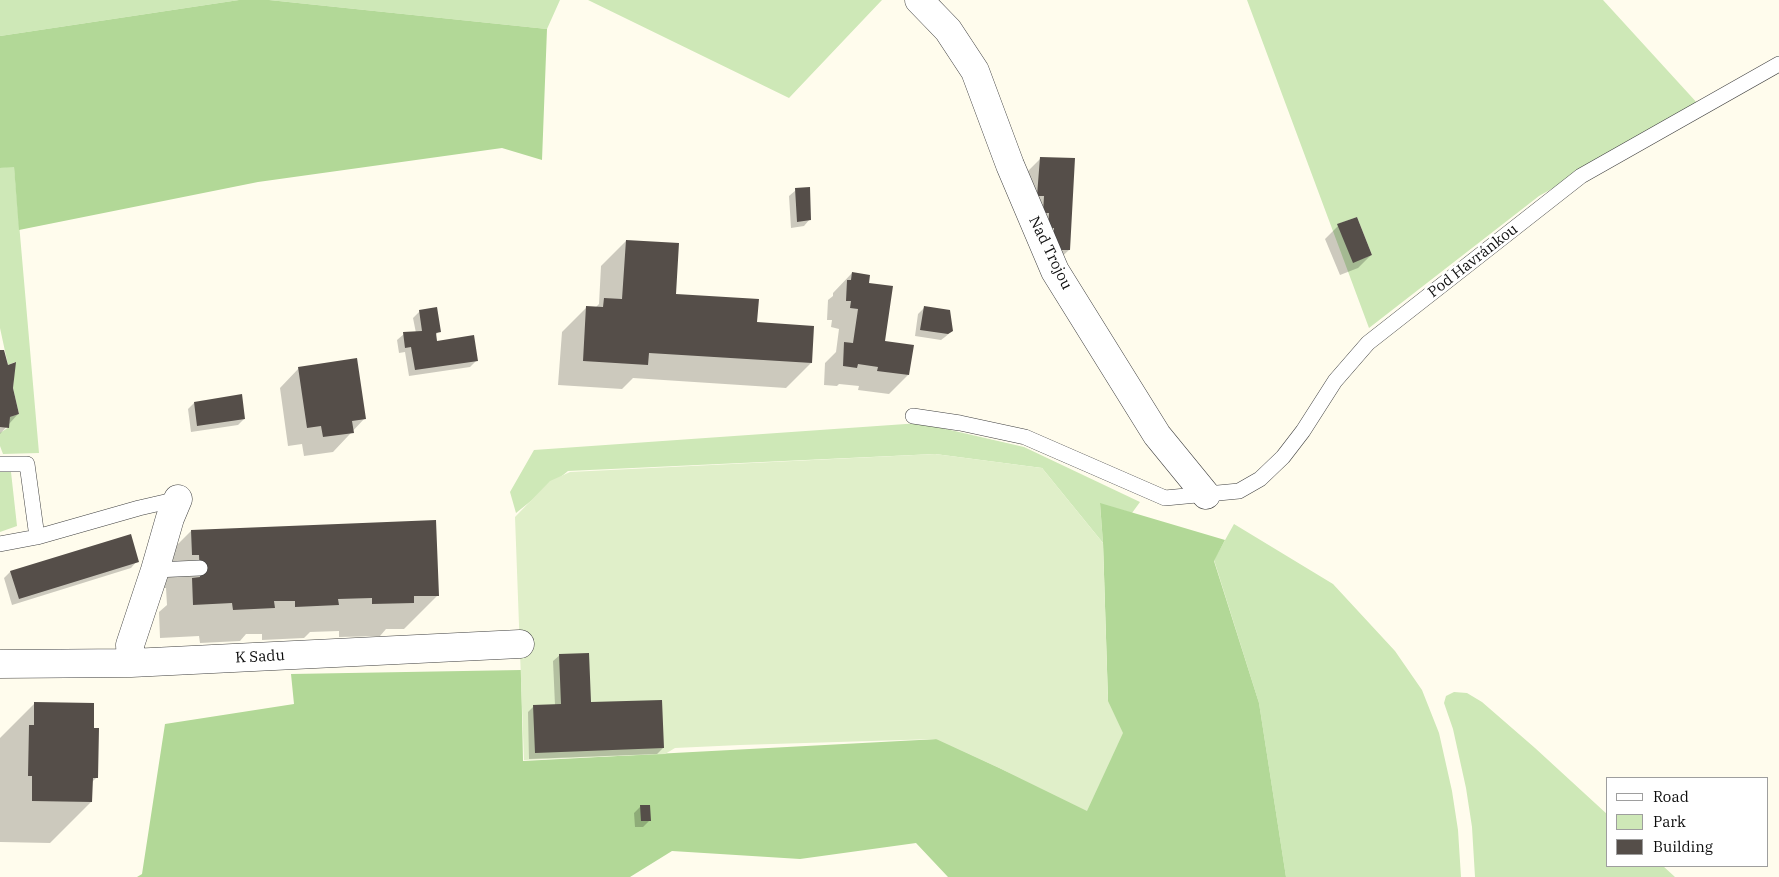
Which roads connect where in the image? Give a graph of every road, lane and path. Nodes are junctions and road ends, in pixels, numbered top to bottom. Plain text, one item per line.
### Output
1 (919, 0) edge
2 (1779, 64) edge
3 (913, 416) dead end
4 (0, 464) edge
5 (1206, 494) junction
6 (178, 499) joint
7 (37, 537) junction
8 (0, 544) edge
9 (200, 568) dead end
10 (155, 570) junction
11 (520, 644) dead end
12 (131, 663) junction
13 (0, 664) edge

1 - 5 street, Nad Trojou
2 - 5 lane, Pod Havránkou
3 - 5 lane, Pod Havránkou
4 - 7 lane
6 - 7 lane
6 - 10 street
7 - 8 lane
9 - 10 lane
10 - 12 street
11 - 12 street, K Sadu
12 - 13 street, K Sadu

